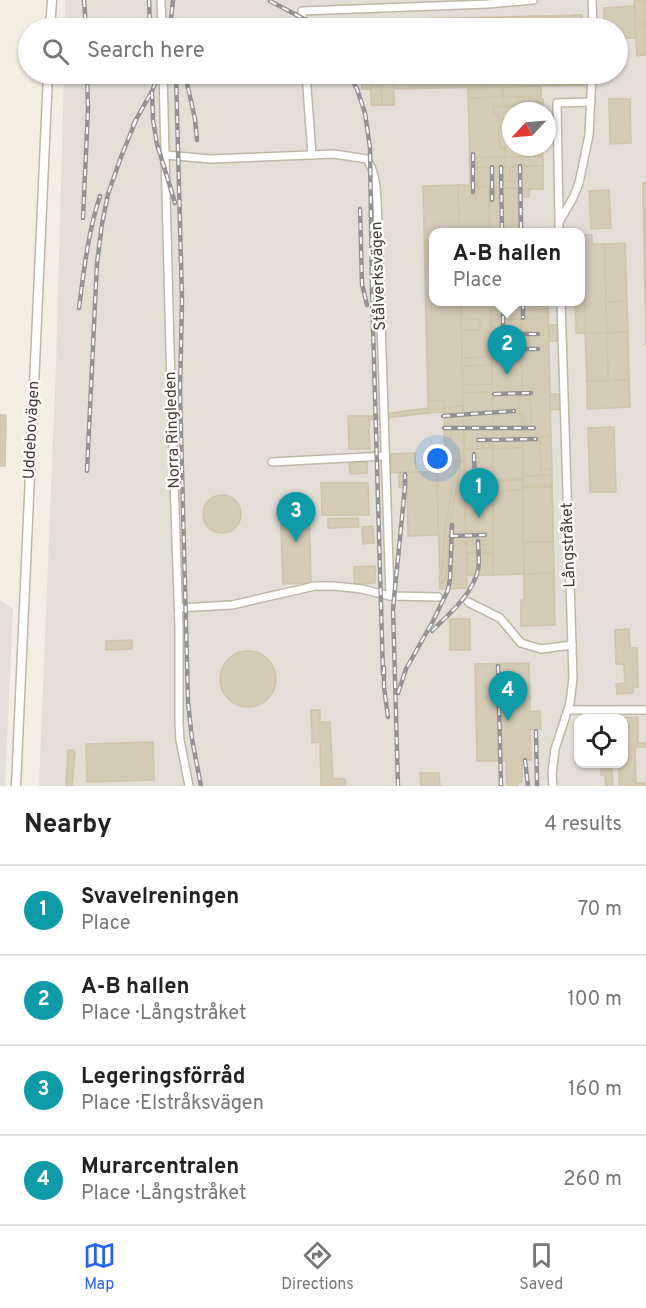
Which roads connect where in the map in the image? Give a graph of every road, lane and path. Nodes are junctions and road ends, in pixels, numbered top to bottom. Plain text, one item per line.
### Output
1 (52, 0) edge
2 (161, 0) edge
3 (532, 0) edge
4 (592, 0) edge
5 (51, 18) edge
6 (162, 18) edge
7 (302, 18) edge
8 (593, 18) edge
9 (48, 84) edge
10 (163, 84) edge
11 (307, 84) edge
12 (592, 84) edge
13 (591, 102) junction
14 (166, 155) junction
15 (312, 155) junction
16 (559, 222) junction
17 (560, 228) edge
18 (561, 306) edge
19 (385, 456) junction
20 (272, 462) dead end
21 (390, 596) junction
22 (438, 597) dead end
23 (468, 602) dead end
24 (178, 608) junction
25 (572, 645) junction
26 (568, 710) junction
27 (646, 710) edge
28 (16, 786) edge
29 (189, 786) edge
30 (553, 786) edge

1 - 5 street
2 - 6 street
3 - 7 street
4 - 8 street
9 - 28 street, Uddebovägen
10 - 14 street, Norra Ringleden
11 - 15 street
12 - 13 street
13 - 16 street
13 - 16 street
14 - 15 street, Stålverksvägen
14 - 24 street, Norra Ringleden
15 - 19 street, Stålverksvägen
16 - 17 street
18 - 25 street, Långstråket
19 - 20 street
19 - 21 street, Stålverksvägen
21 - 22 street
21 - 24 street
23 - 25 street
24 - 29 street, Norra Ringleden
25 - 26 street, Långstråket
26 - 27 street
26 - 30 street, Långstråket

